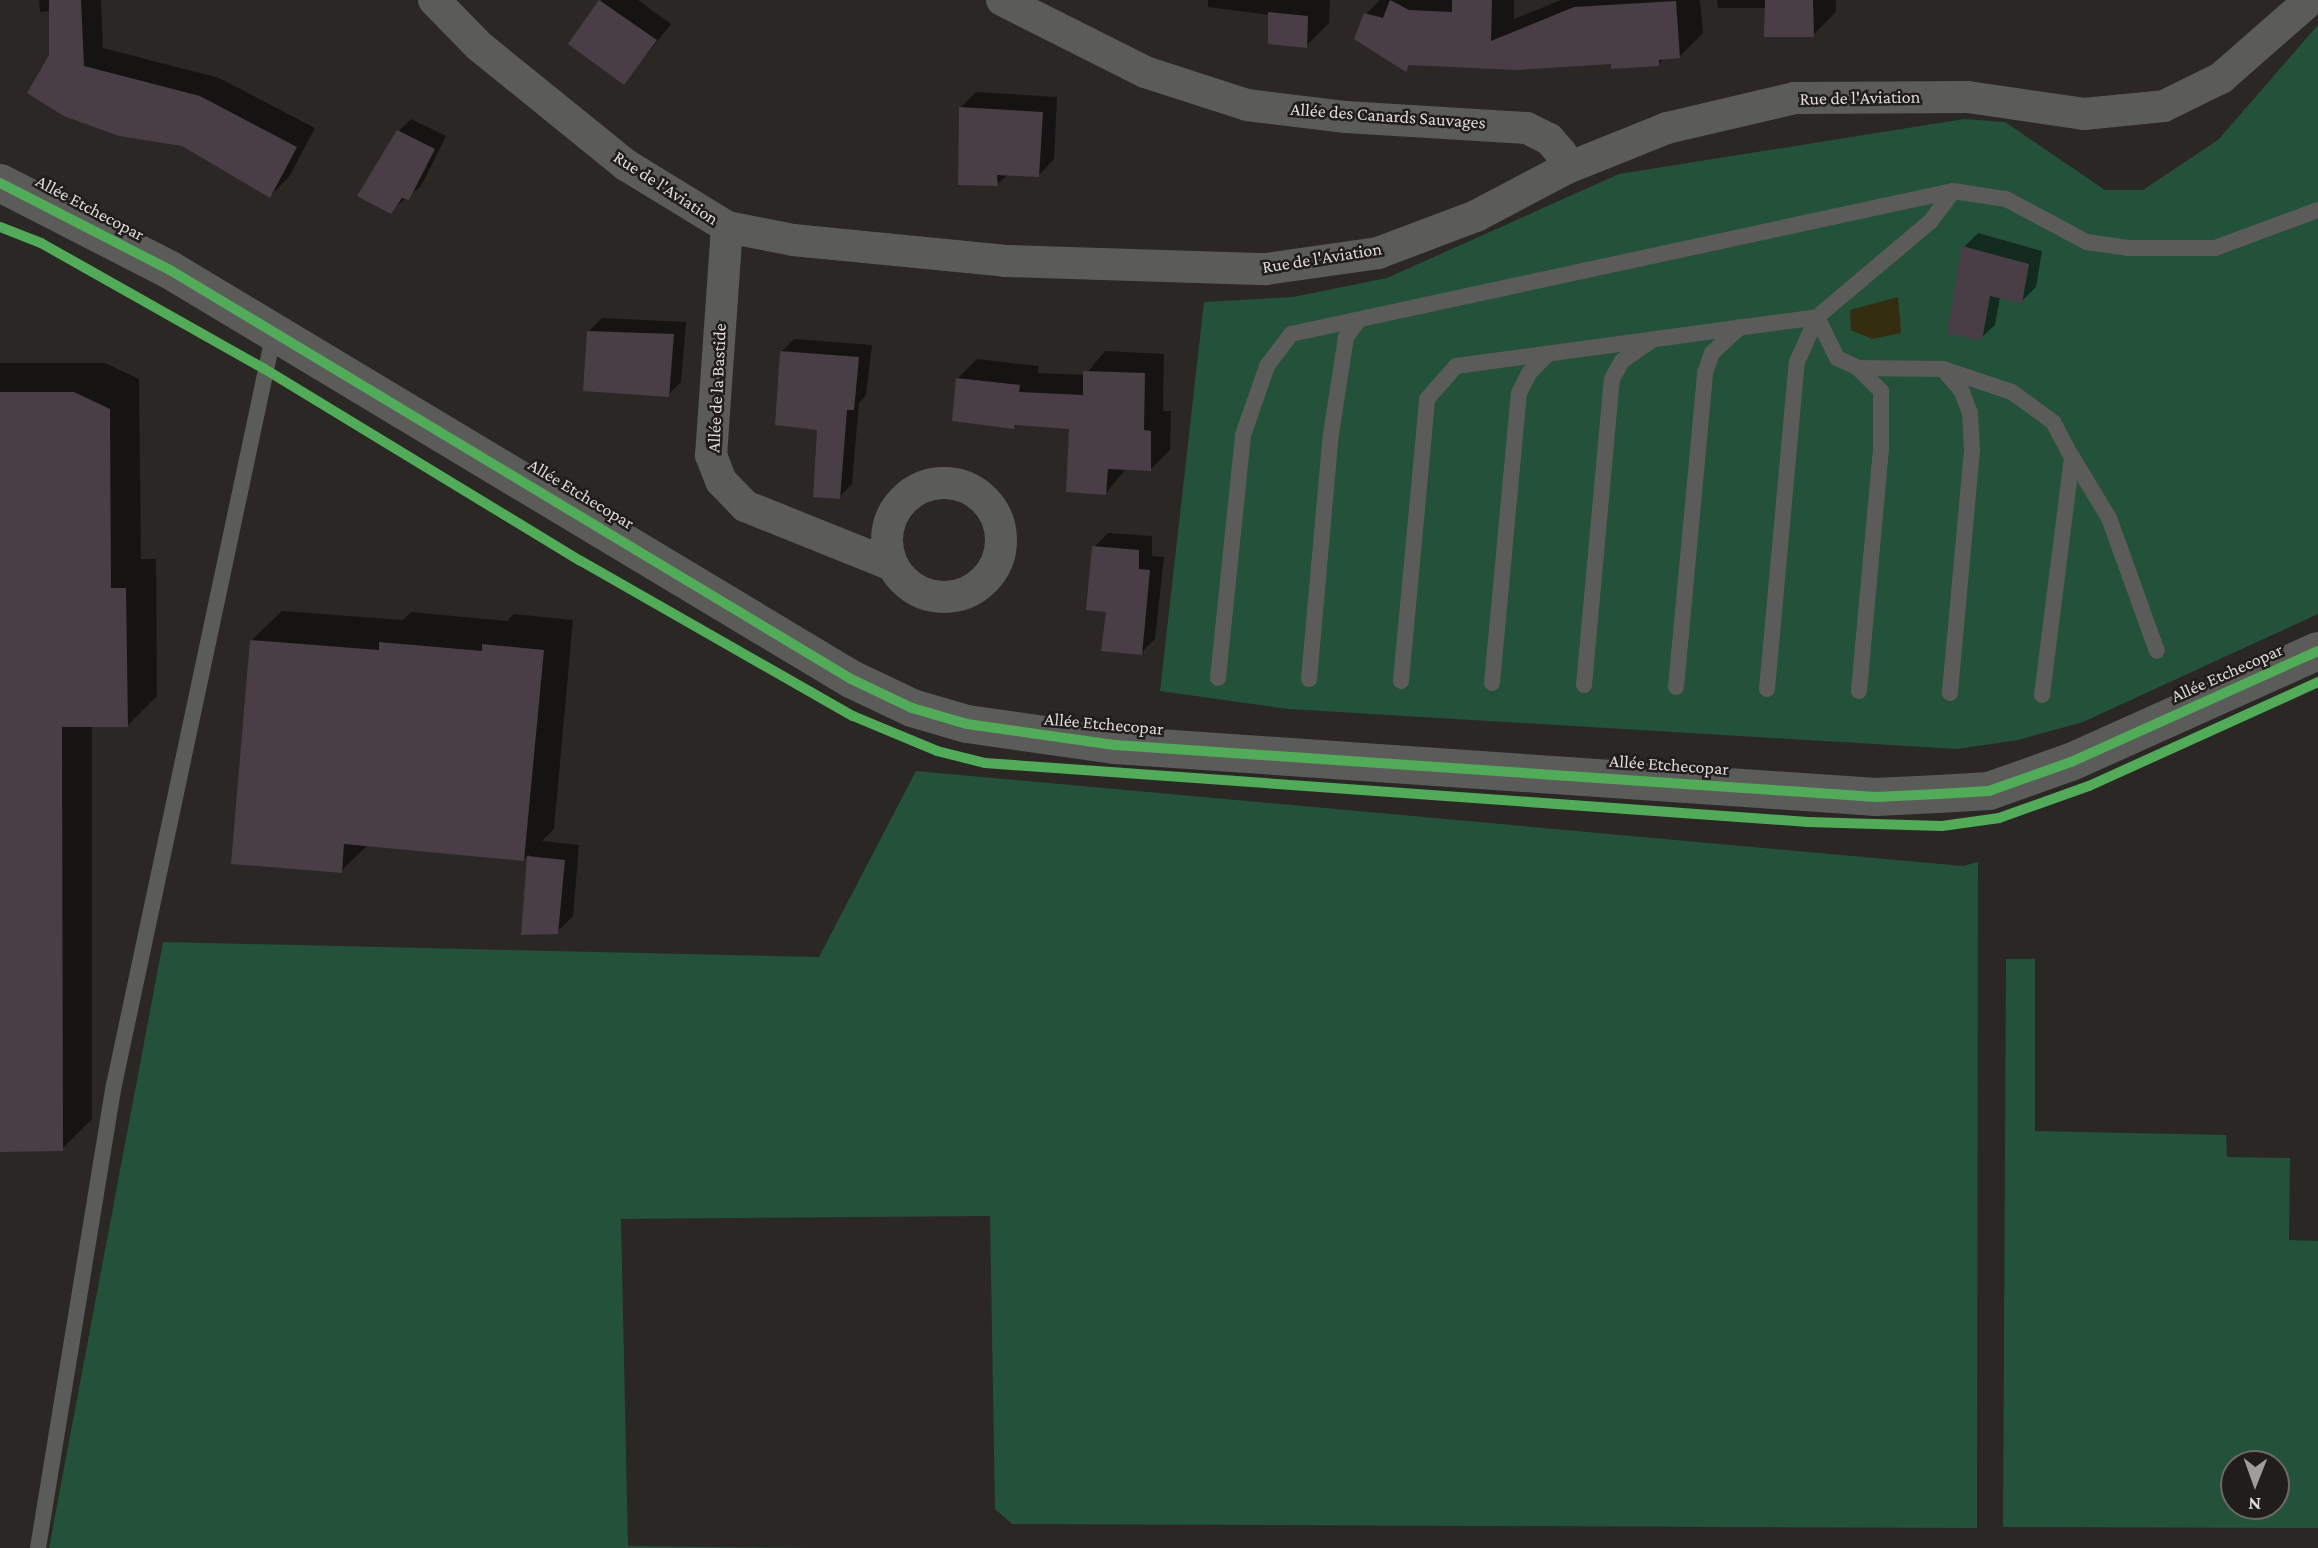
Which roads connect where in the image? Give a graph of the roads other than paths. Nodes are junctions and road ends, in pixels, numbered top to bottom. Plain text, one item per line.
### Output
1 (433, 0) edge
2 (1002, 0) edge
3 (2310, 0) edge
4 (1565, 169) junction
5 (0, 183) edge
6 (1953, 191) junction
7 (2318, 210) edge
8 (727, 227) junction
9 (1817, 317) junction
10 (1359, 320) junction
11 (1740, 327) junction
12 (274, 332) junction
13 (1655, 338) junction
14 (1549, 353) junction
15 (1858, 368) junction
16 (1943, 369) junction
17 (2071, 457) junction
18 (892, 565) dead end
19 (2157, 651) dead end
20 (2318, 652) edge
21 (1218, 678) dead end
22 (1309, 679) dead end
23 (1401, 681) dead end
24 (1492, 683) dead end
25 (1584, 685) dead end
26 (1675, 687) dead end
27 (1767, 689) dead end
28 (1859, 691) dead end
29 (1950, 693) dead end
30 (2042, 695) dead end
31 (38, 1548) edge

1 - 8 street, Rue de l'Aviation
2 - 4 street, Allée des Canards Sauvages
3 - 4 street, Rue de l'Aviation
4 - 8 street, Rue de l'Aviation
5 - 12 street, Allée Etchecopar
6 - 7 lane
6 - 9 lane
6 - 10 lane
8 - 18 street, Allée de la Bastide
9 - 11 lane
9 - 15 lane
9 - 27 lane
10 - 21 lane
10 - 22 lane
11 - 13 lane
11 - 26 lane
12 - 20 street, Allée Etchecopar
12 - 31 lane
13 - 14 lane
13 - 25 lane
14 - 23 lane
14 - 24 lane
15 - 16 lane
15 - 28 lane
16 - 17 lane
16 - 29 lane
17 - 19 lane
17 - 30 lane

